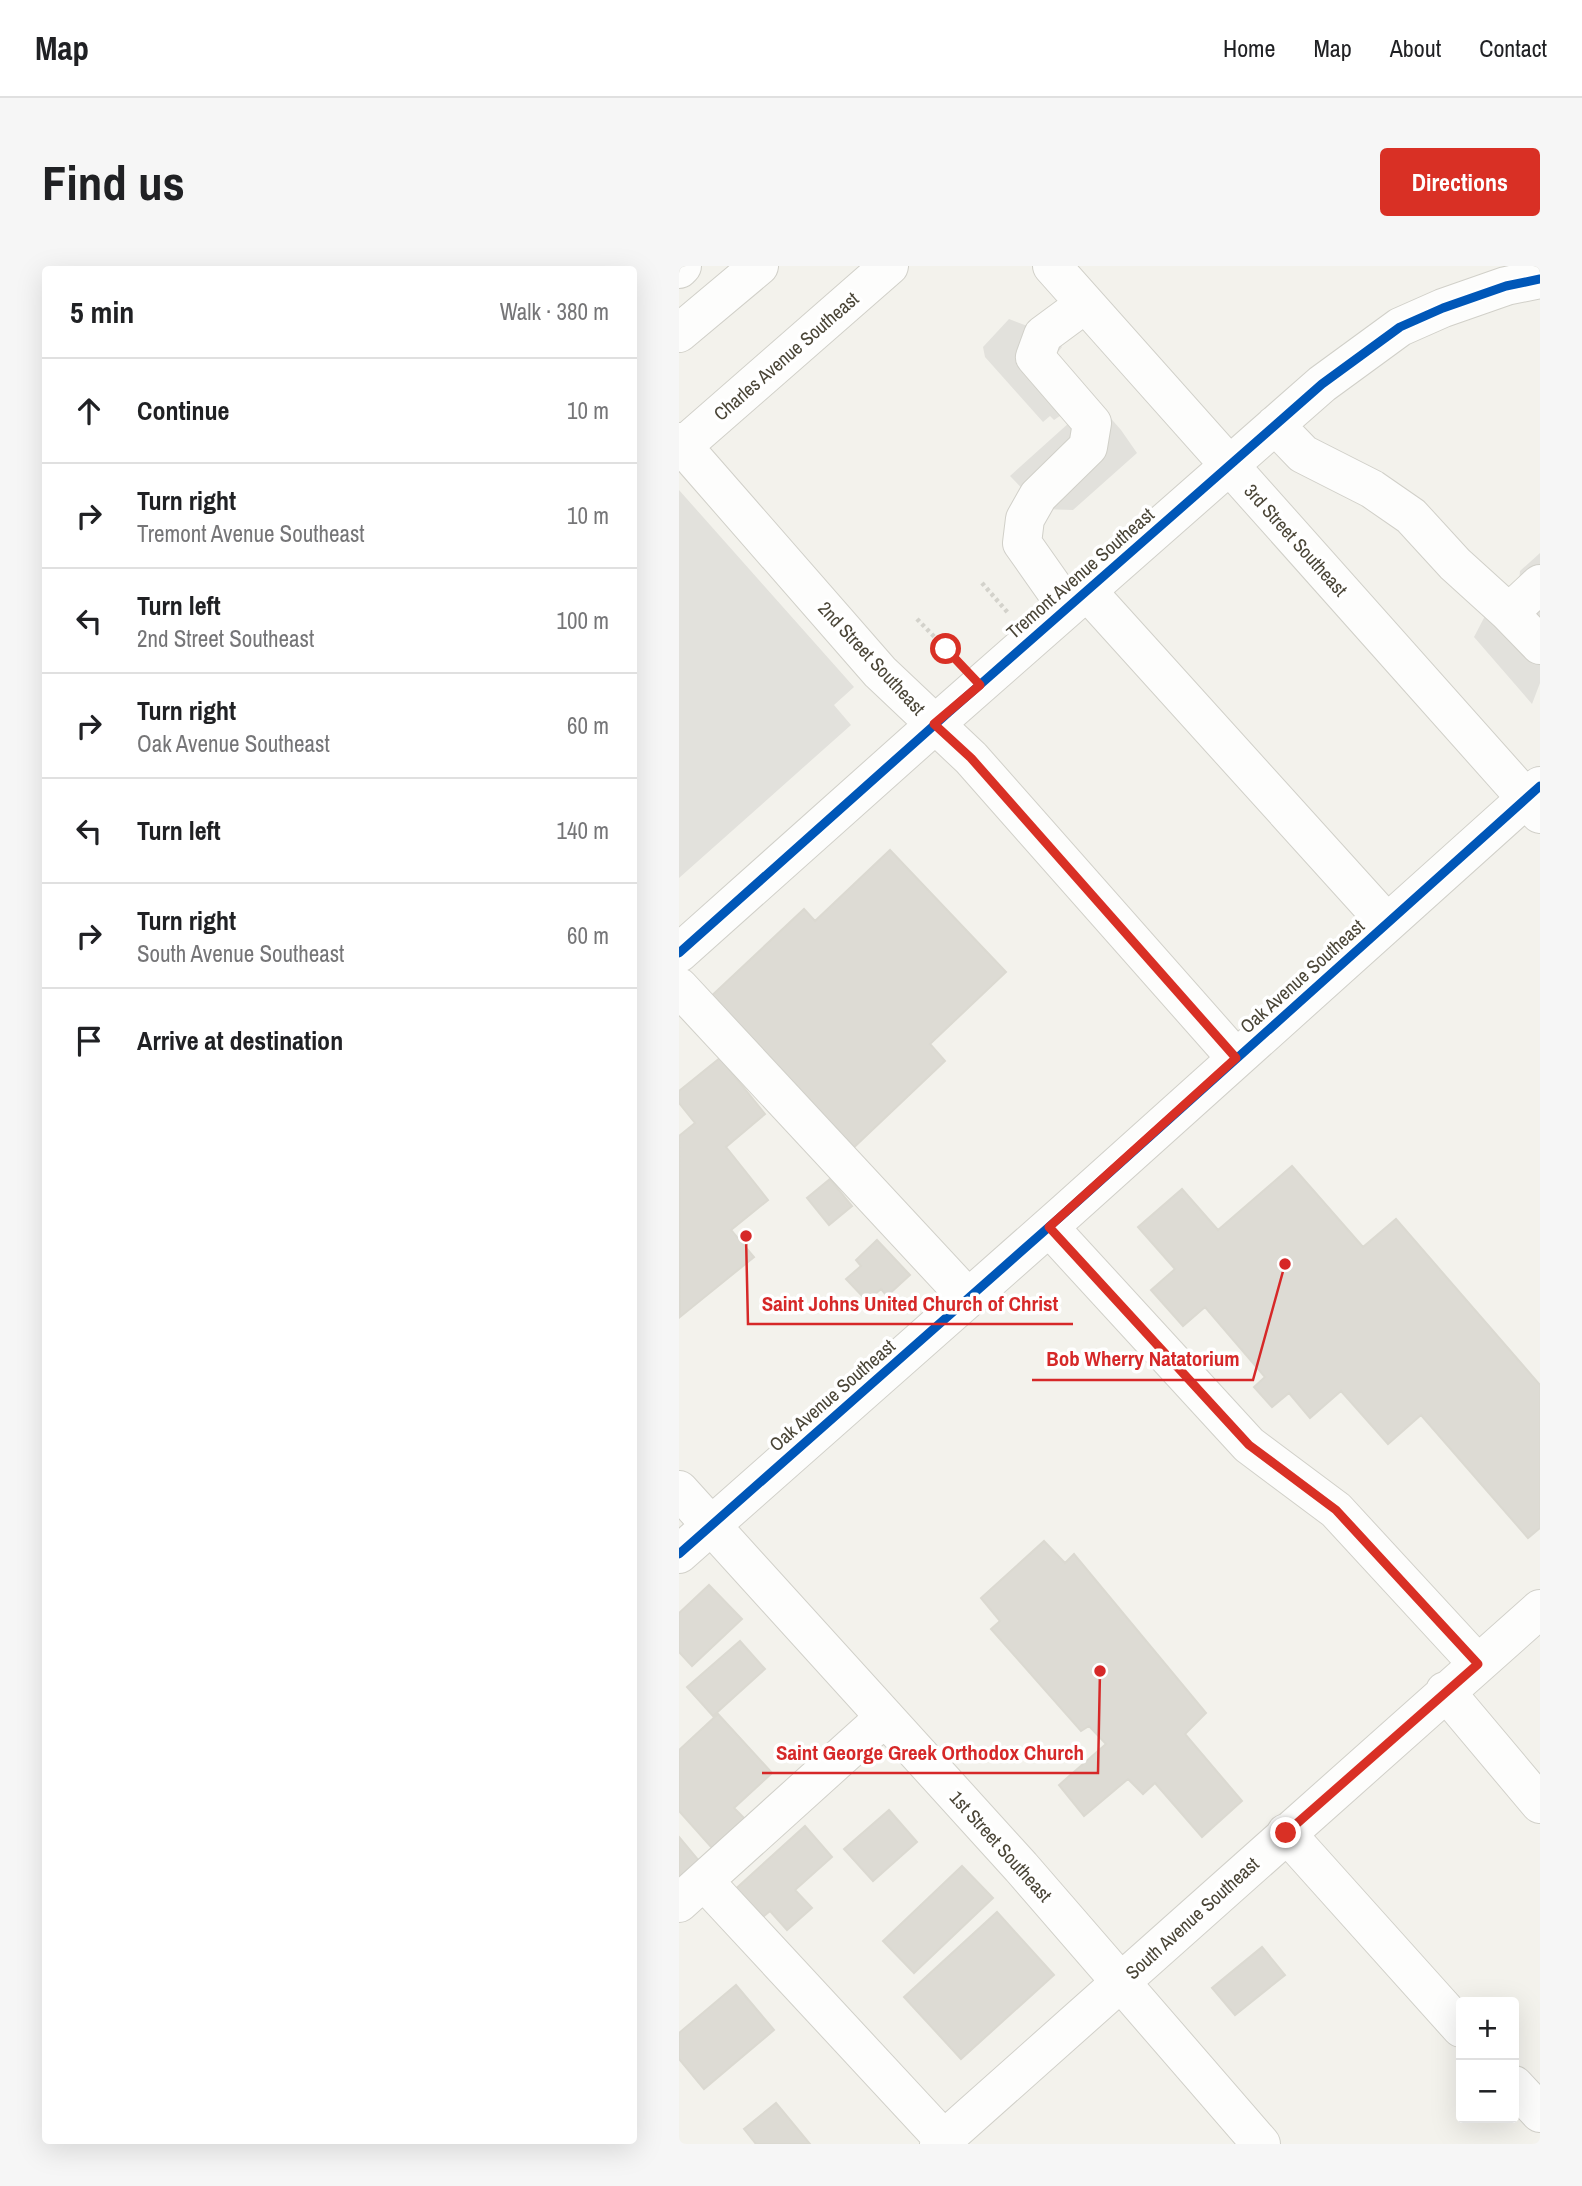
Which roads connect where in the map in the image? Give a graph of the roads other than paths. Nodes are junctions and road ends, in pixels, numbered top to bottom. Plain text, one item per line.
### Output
1 (889, 266) edge
2 (1052, 266) edge
3 (751, 274) edge
4 (1540, 279) edge
5 (1085, 304) junction
6 (679, 333) edge
7 (1275, 425) junction
8 (681, 444) edge
9 (1229, 465) junction
10 (1540, 584) edge
11 (1077, 599) junction
12 (1509, 613) junction
13 (1540, 645) edge
14 (934, 724) junction
15 (1535, 800) edge
16 (1387, 923) junction
17 (679, 953) edge
18 (679, 987) edge
19 (1236, 1058) junction
20 (1049, 1227) junction
21 (968, 1298) junction
22 (679, 1490) edge
23 (711, 1525) junction
24 (679, 1554) edge
25 (1540, 1609) edge
26 (1478, 1664) junction
27 (1445, 1691) junction
28 (885, 1717) junction
29 (1540, 1804) edge
30 (1286, 1833) junction
31 (691, 1892) edge
32 (1119, 1983) junction
33 (1456, 2022) edge
34 (1519, 2090) edge
35 (1540, 2113) edge
36 (944, 2142) edge
37 (1261, 2144) edge

1 - 8 street, Charles Avenue Southeast
2 - 5 street, 3rd Street Southeast
3 - 6 street
4 - 7 street, Tremont Avenue Southeast
5 - 9 street, 3rd Street Southeast
5 - 11 street
7 - 9 street, Tremont Avenue Southeast
7 - 12 street
8 - 14 street, 2nd Street Southeast
9 - 11 street, Tremont Avenue Southeast
9 - 15 street, 3rd Street Southeast
10 - 12 street
11 - 14 street, Tremont Avenue Southeast
11 - 16 street
12 - 13 street
14 - 17 street, Tremont Avenue Southeast
14 - 19 street, 2nd Street Southeast
15 - 16 street, Oak Avenue Southeast
16 - 19 street, Oak Avenue Southeast
18 - 21 street
19 - 20 street, Oak Avenue Southeast
20 - 21 street, Oak Avenue Southeast
20 - 26 street
21 - 23 street, Oak Avenue Southeast
22 - 23 street, 1st Street Southeast
23 - 24 street, Oak Avenue Southeast
23 - 28 street, 1st Street Southeast
25 - 26 street, South Avenue Southeast
26 - 27 street, South Avenue Southeast
27 - 29 street
27 - 30 street, South Avenue Southeast
28 - 31 street
28 - 32 street, 1st Street Southeast
30 - 32 street, South Avenue Southeast
30 - 33 street
31 - 36 street
32 - 36 street, South Avenue Southeast
32 - 37 street, 1st Street Southeast
34 - 35 street

